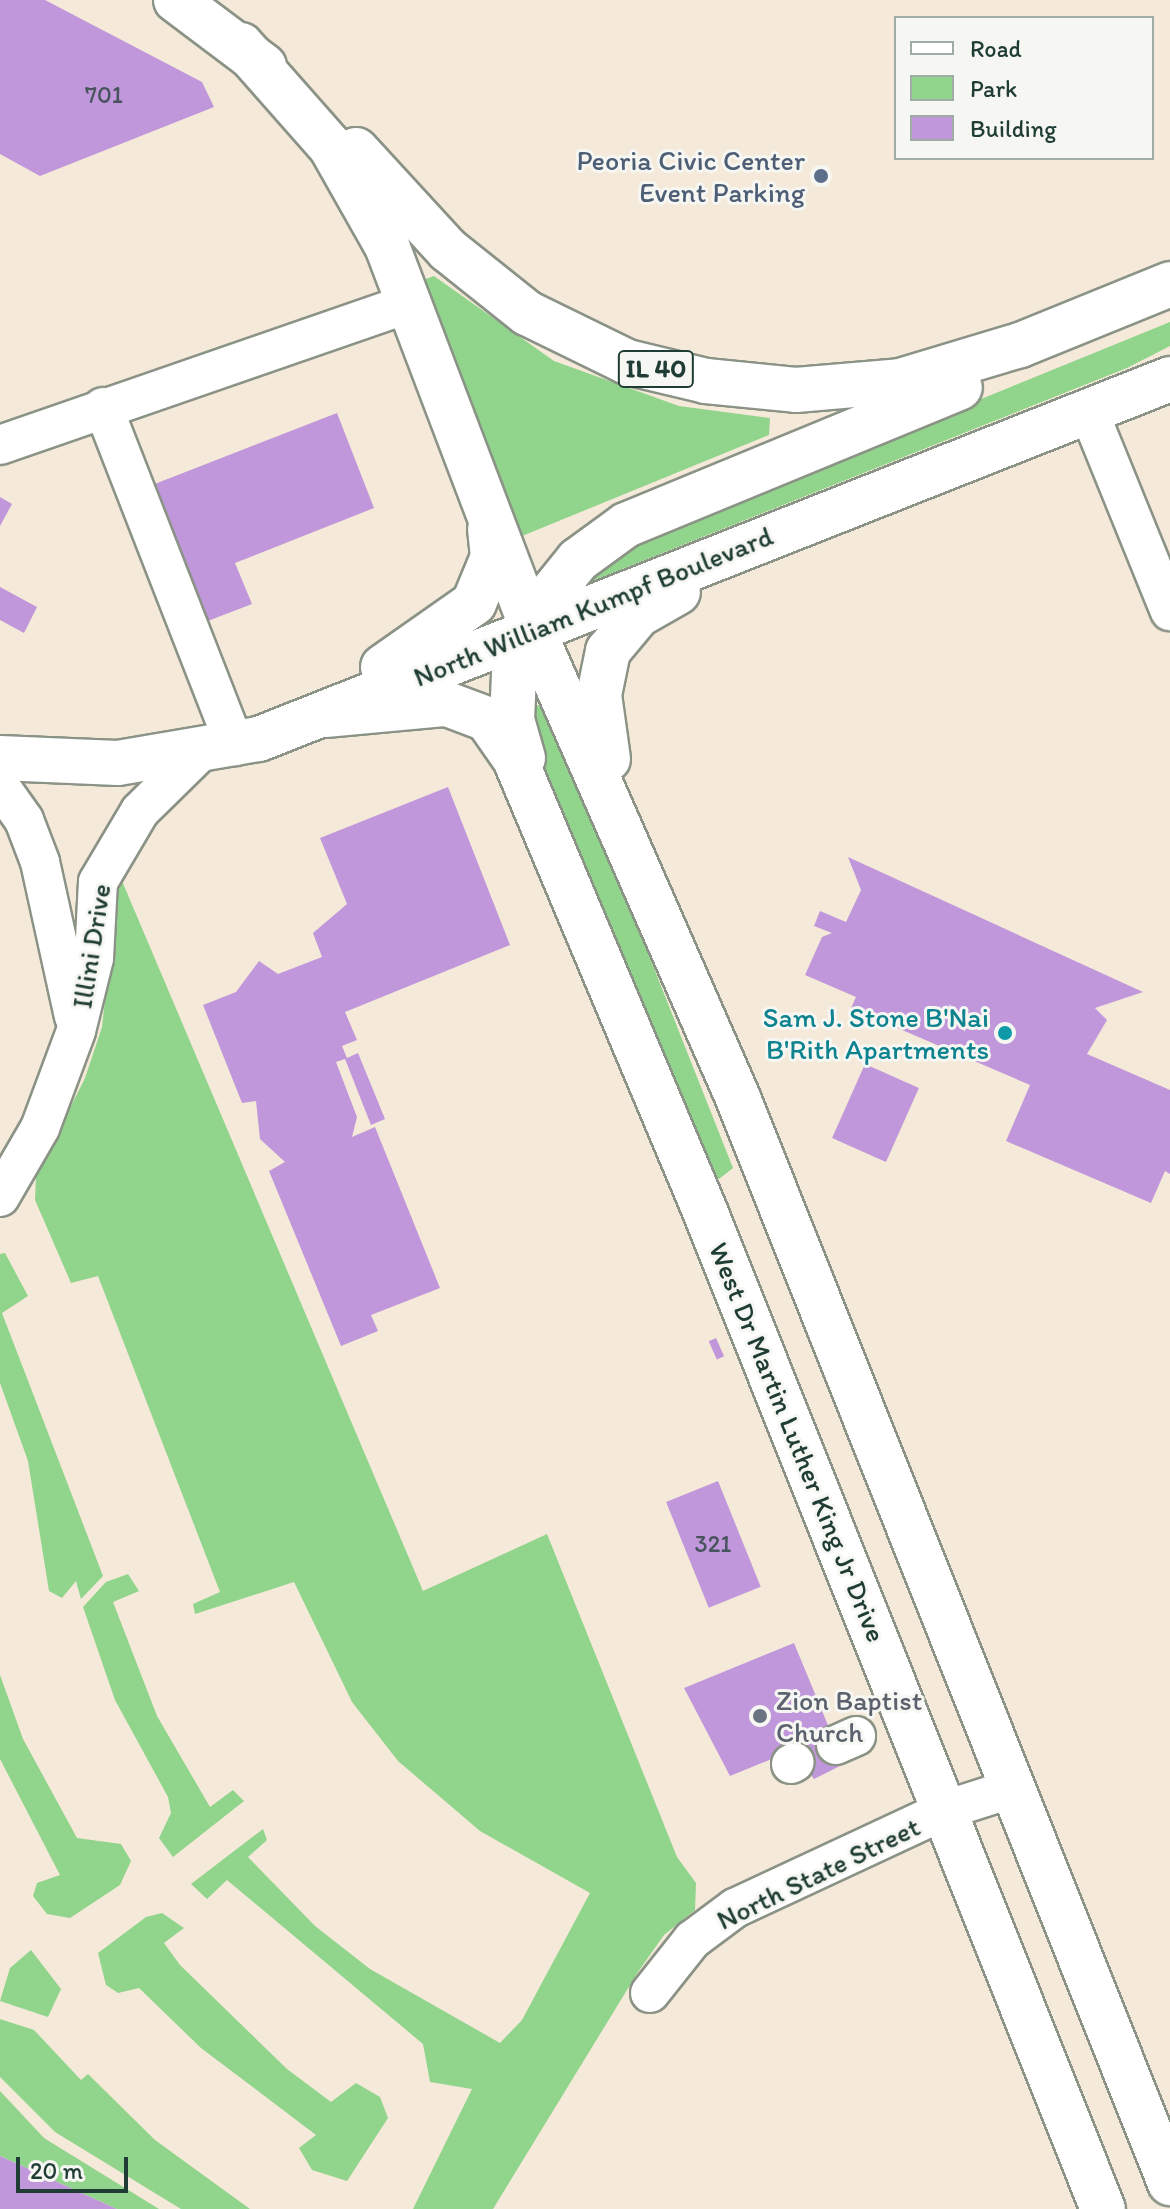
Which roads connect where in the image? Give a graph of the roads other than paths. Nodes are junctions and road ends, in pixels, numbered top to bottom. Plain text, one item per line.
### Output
1 (176, 0) edge
2 (241, 45) junction
3 (1170, 284) edge
4 (1170, 293) edge
5 (410, 303) junction
6 (1170, 379) edge
7 (103, 407) junction
8 (1089, 412) junction
9 (0, 445) edge
10 (477, 478) junction
11 (889, 491) junction
12 (1170, 611) edge
13 (532, 628) junction
14 (325, 715) junction
15 (221, 744) junction
16 (0, 758) edge
17 (0, 786) edge
18 (663, 919) junction
19 (595, 943) junction
20 (76, 1031) junction
21 (0, 1197) edge
22 (1011, 1789) junction
23 (945, 1810) junction
24 (650, 1993) dead end
25 (1170, 2183) edge
26 (1103, 2209) edge

1 - 2 main road, IL 40
2 - 3 main road, IL 40
2 - 5 main road
4 - 13 main road
5 - 7 street
5 - 10 main road
6 - 8 main road, North William Kumpf Boulevard
7 - 9 street
7 - 15 street
8 - 11 main road, North William Kumpf Boulevard
8 - 12 street
10 - 13 main road
10 - 15 main road
11 - 13 main road, North William Kumpf Boulevard
11 - 18 main road
13 - 14 main road, North William Kumpf Boulevard
13 - 18 main road
13 - 19 main road
14 - 15 main road, North William Kumpf Boulevard
14 - 19 main road
15 - 16 main road, North William Kumpf Boulevard
15 - 20 street, Illini Drive
17 - 20 street, Illini Drive
18 - 22 main road
19 - 23 main road, West Dr Martin Luther King Jr Drive
20 - 21 street, Illini Drive
22 - 23 street, North State Street
22 - 25 main road
23 - 24 street, North State Street
23 - 26 main road, West Dr Martin Luther King Jr Drive

